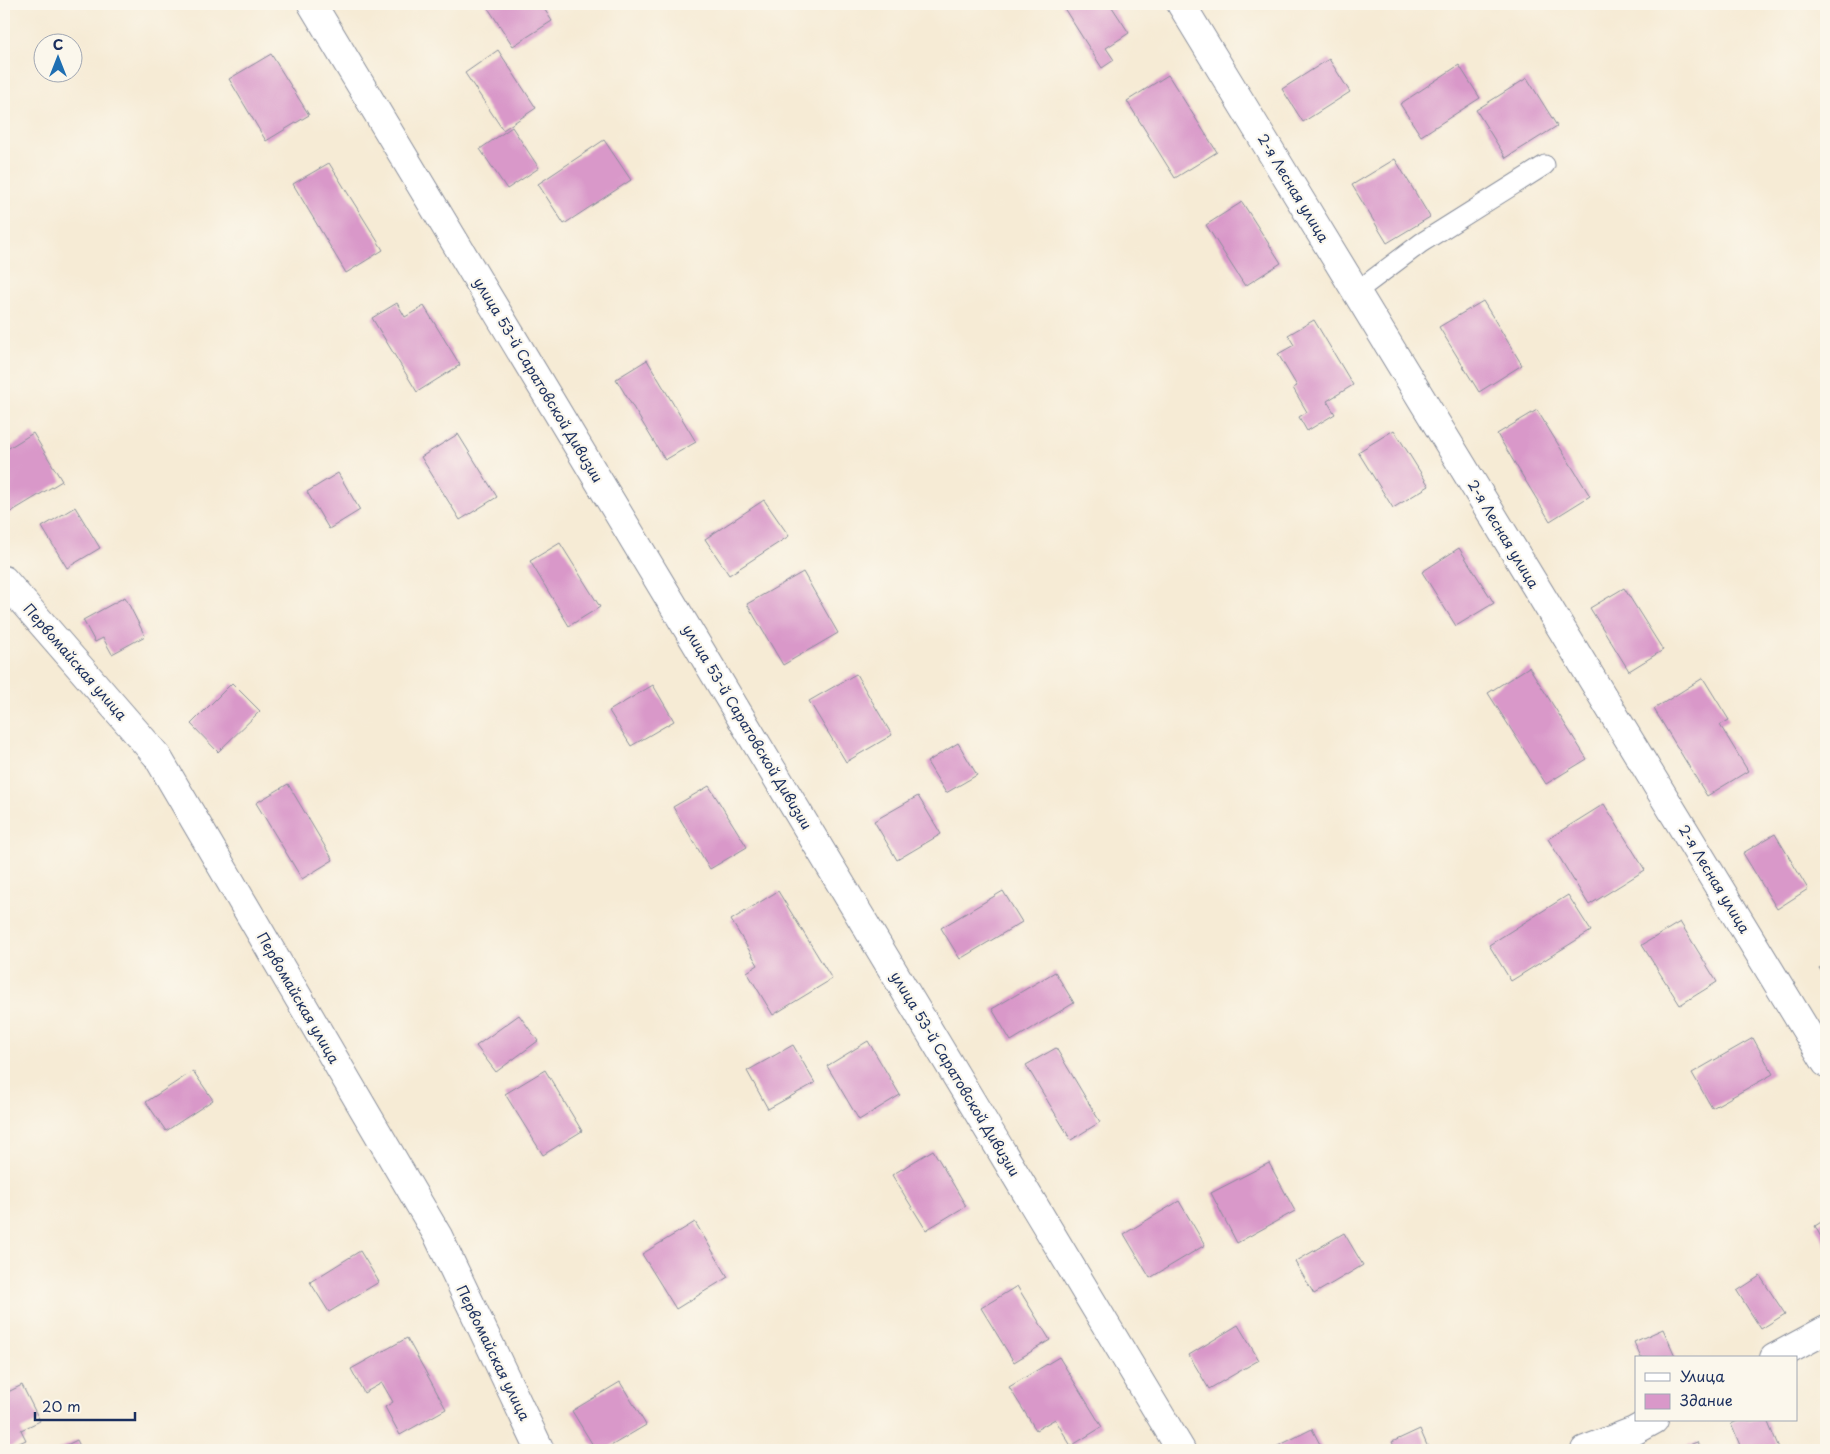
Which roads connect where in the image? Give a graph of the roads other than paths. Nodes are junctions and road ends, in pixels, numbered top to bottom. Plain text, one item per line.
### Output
1 (312, 4) edge
2 (1181, 4) edge
3 (1545, 165) dead end
4 (1356, 292) junction
5 (4, 580) edge
6 (1826, 1063) edge
7 (1826, 1330) edge
8 (1778, 1356) edge
9 (1650, 1422) edge
10 (540, 1450) edge
11 (1181, 1450) edge
12 (1585, 1450) edge

1 - 11 street, улица 53-й Саратовской Дивизии
2 - 4 street, 2-я Лесная улица
3 - 4 lane
4 - 6 street, 2-я Лесная улица
5 - 10 street, Первомайская улица
7 - 8 street
9 - 12 street

